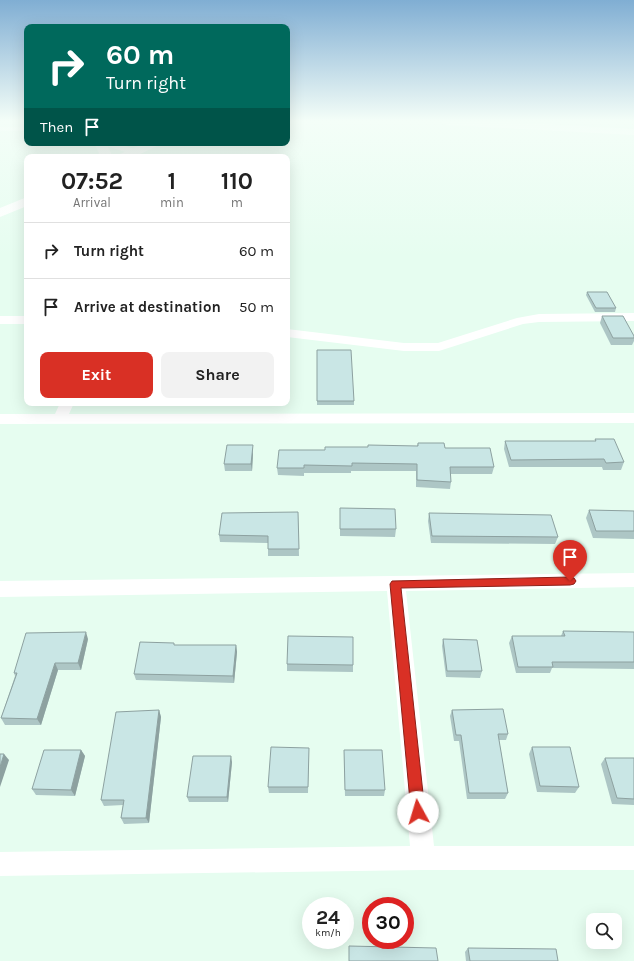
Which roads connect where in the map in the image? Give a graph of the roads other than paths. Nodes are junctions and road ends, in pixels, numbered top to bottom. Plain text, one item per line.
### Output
1 (24, 202) edge
2 (0, 213) edge
3 (634, 317) edge
4 (0, 320) edge
5 (24, 320) edge
6 (290, 333) edge
7 (66, 406) edge
8 (60, 418) junction
9 (634, 418) edge
10 (0, 419) edge
11 (634, 580) edge
12 (396, 584) junction
13 (0, 589) edge
14 (422, 858) junction
15 (634, 858) edge
16 (0, 864) edge

1 - 2 street
3 - 6 street
4 - 5 street
7 - 8 street
8 - 9 street
8 - 10 street
11 - 12 street
12 - 13 street
12 - 14 street
14 - 15 street
14 - 16 street

